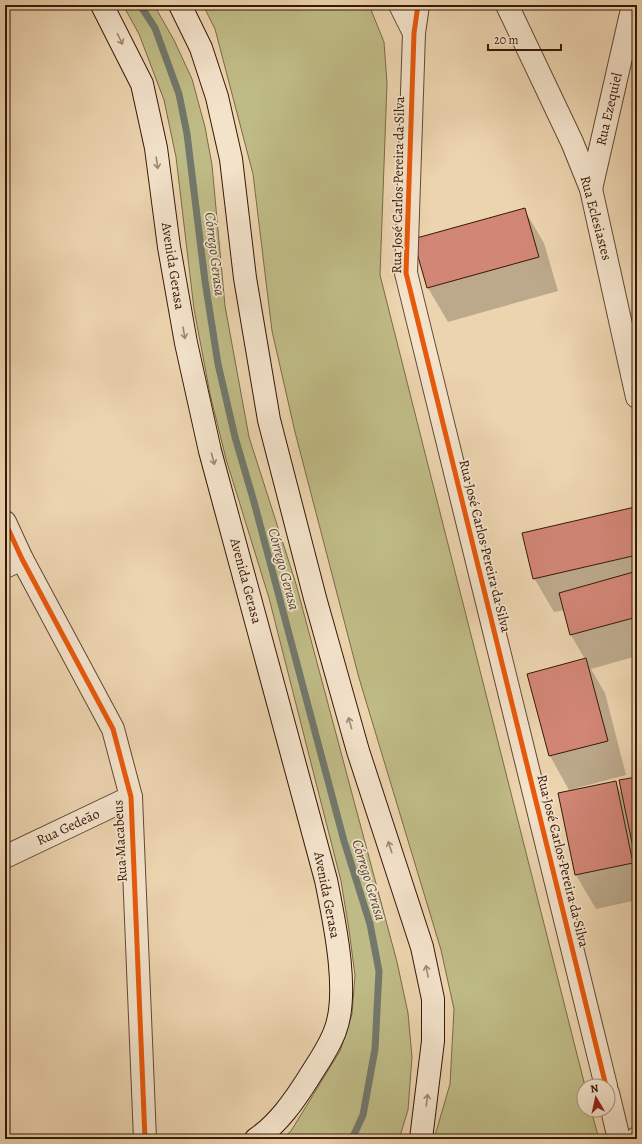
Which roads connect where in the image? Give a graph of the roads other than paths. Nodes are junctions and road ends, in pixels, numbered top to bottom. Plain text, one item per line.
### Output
1 (102, 5) edge
2 (180, 5) edge
3 (400, 5) edge
4 (418, 5) edge
5 (507, 5) edge
6 (633, 5) edge
7 (414, 33) junction
8 (592, 189) junction
9 (637, 397) edge
10 (5, 522) edge
11 (14, 563) edge
12 (131, 797) junction
13 (5, 857) edge
14 (604, 1078) edge
15 (614, 1118) edge
16 (145, 1139) edge
17 (256, 1139) edge
18 (421, 1139) edge
19 (619, 1139) edge

1 -> 17 street, Avenida Gerasa
18 -> 2 street
3 - 7 street
4 - 7 street, Rua José Carlos Pereira da Silva
5 - 8 street, Rua Eclesiastes
6 - 8 street, Rua Ezequiel
7 - 14 street, Rua José Carlos Pereira da Silva
8 - 9 street, Rua Eclesiastes
10 - 11 street, Rua Macabeus
11 - 12 street, Rua Macabeus
12 - 13 street, Rua Gedeão
12 - 16 street, Rua Macabeus
15 - 19 street

